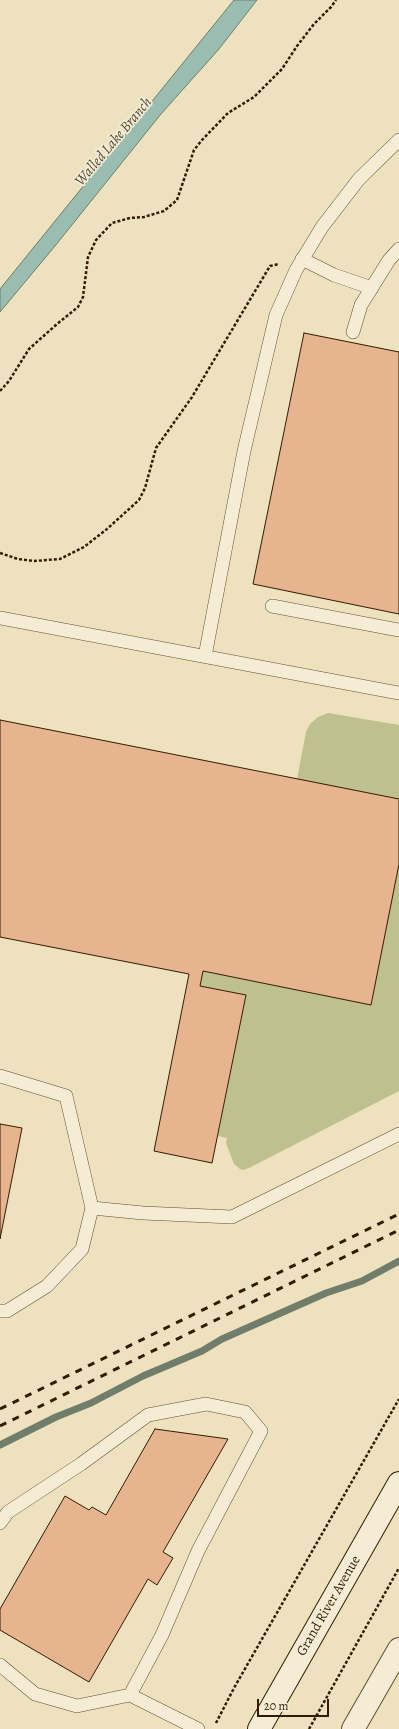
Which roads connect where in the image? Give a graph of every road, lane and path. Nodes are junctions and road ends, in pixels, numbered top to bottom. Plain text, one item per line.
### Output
1 (336, 0) edge
2 (399, 140) edge
3 (399, 249) edge
4 (302, 259) junction
5 (372, 288) junction
6 (353, 332) dead end
7 (0, 391) edge
8 (0, 552) edge
9 (272, 606) dead end
10 (0, 618) edge
11 (399, 630) edge
12 (205, 656) junction
13 (399, 693) edge
14 (0, 1076) edge
15 (399, 1134) edge
16 (92, 1208) junction
17 (0, 1311) edge
18 (399, 1399) edge
19 (399, 1483) edge
20 (0, 1523) edge
21 (399, 1568) edge
22 (399, 1649) edge
23 (0, 1665) edge
24 (130, 1695) junction
25 (198, 1729) edge
26 (213, 1729) edge
27 (259, 1729) edge
28 (309, 1729) edge
29 (353, 1729) edge

1 - 7 path
2 - 4 lane
3 - 5 lane
4 - 5 lane
4 - 8 path
4 - 12 lane
5 - 6 lane
9 - 11 lane
10 - 12 lane
12 - 13 lane
14 - 16 lane
15 - 16 lane
16 - 17 lane
18 - 26 path
19 - 27 main road, Grand River Avenue
20 - 24 lane
21 - 28 path
22 - 29 main road
23 - 24 lane
24 - 25 lane

